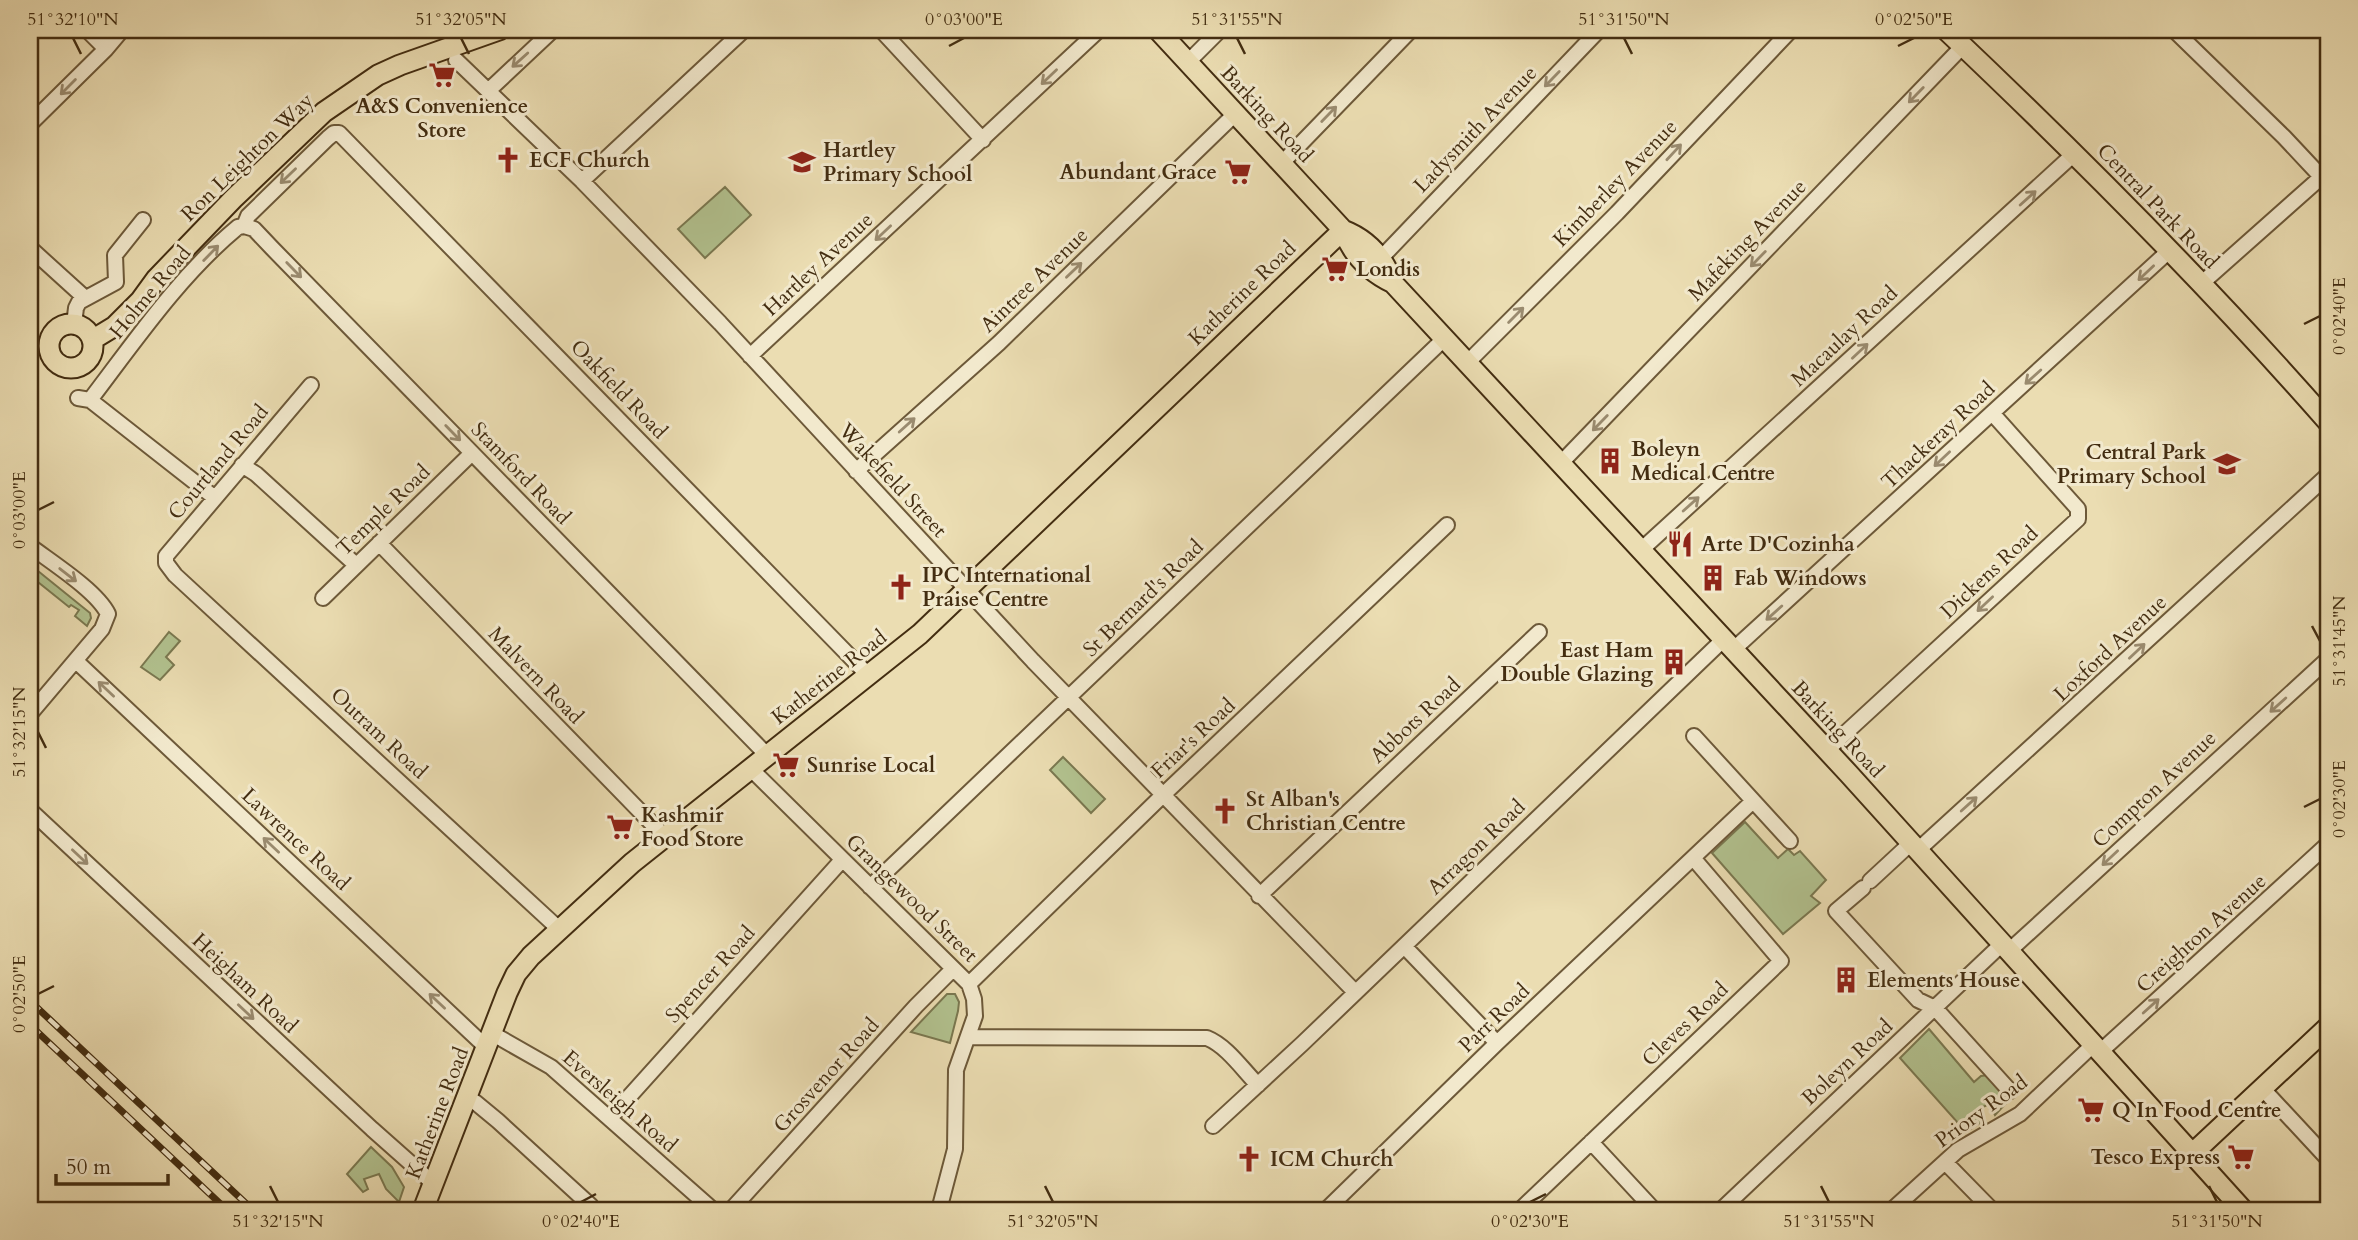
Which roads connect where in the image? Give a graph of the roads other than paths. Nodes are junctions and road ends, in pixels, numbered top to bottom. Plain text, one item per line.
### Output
1 (87, 30) edge
2 (122, 30) edge
3 (499, 30) edge
4 (553, 30) edge
5 (744, 30) edge
6 (881, 30) edge
7 (1098, 30) edge
8 (1158, 30) edge
9 (1220, 30) edge
10 (1411, 30) edge
11 (1600, 30) edge
12 (1791, 30) edge
13 (1946, 30) edge
14 (2174, 30) edge
15 (1963, 46) junction
16 (106, 49) junction
17 (456, 60) dead end
18 (1188, 62) junction
19 (488, 91) junction
20 (1236, 114) junction
21 (30, 124) edge
22 (339, 133) joint
23 (983, 140) junction
24 (2075, 153) junction
25 (1282, 163) junction
26 (2326, 177) edge
27 (582, 181) junction
28 (143, 220) dead end
29 (244, 226) junction
30 (1343, 230) junction
31 (30, 248) edge
32 (2170, 250) junction
33 (1381, 258) junction
34 (2202, 283) junction
35 (1393, 284) junction
36 (84, 298) junction
37 (74, 324) junction
38 (1445, 338) junction
39 (92, 340) junction
40 (39, 347) edge
41 (750, 356) junction
42 (1468, 363) junction
43 (311, 386) dead end
44 (1993, 413) junction
45 (2328, 422) edge
46 (472, 453) junction
47 (1561, 464) junction
48 (242, 465) junction
49 (856, 471) junction
50 (2328, 475) edge
51 (215, 498) junction
52 (1447, 525) dead end
53 (379, 544) junction
54 (30, 546) edge
55 (1641, 550) junction
56 (356, 565) junction
57 (169, 568) joint
58 (967, 590) junction
59 (323, 598) dead end
60 (1539, 632) dead end
61 (1729, 644) junction
62 (2328, 659) edge
63 (76, 661) junction
64 (868, 675) junction
65 (1070, 697) junction
66 (30, 714) edge
67 (1694, 736) dead end
68 (1827, 750) junction
69 (766, 754) junction
70 (750, 768) junction
71 (1164, 794) junction
72 (1753, 801) junction
73 (30, 810) edge
74 (664, 836) junction
75 (1790, 841) dead end
76 (2328, 844) edge
77 (1915, 846) junction
78 (1694, 859) junction
79 (842, 860) junction
80 (870, 887) junction
81 (1259, 896) junction
82 (559, 929) junction
83 (1404, 946) junction
84 (2006, 947) junction
85 (953, 969) junction
86 (969, 984) junction
87 (1355, 992) junction
88 (1935, 1008) junction
89 (2328, 1027) edge
90 (968, 1037) junction
91 (490, 1041) junction
92 (1497, 1043) junction
93 (2097, 1048) junction
94 (1258, 1085) junction
95 (2262, 1088) junction
96 (2010, 1091) dead end
97 (466, 1097) junction
98 (610, 1118) junction
99 (1213, 1126) dead end
100 (1591, 1142) junction
101 (2192, 1154) junction
102 (2328, 1159) edge
103 (1945, 1162) junction
104 (434, 1184) junction
105 (423, 1210) edge
106 (590, 1210) edge
107 (713, 1210) edge
108 (731, 1210) edge
109 (940, 1210) edge
110 (1326, 1210) edge
111 (1520, 1210) edge
112 (1654, 1210) edge
113 (1721, 1210) edge
114 (1892, 1210) edge
115 (1992, 1210) edge
116 (2243, 1210) edge

1 - 16 street
2 - 16 street
3 - 39 main road, Ron Leighton Way
4 -> 19 street
5 - 27 street
6 - 23 street
7 -> 23 street, Hartley Avenue
8 - 18 main road, Barking Road
9 - 18 street
25 -> 10 street
11 -> 33 street, Ladysmith Avenue
42 -> 12 street, Kimberley Avenue
13 - 15 main road, Central Park Road
14 - 26 street
15 - 24 main road, Central Park Road
15 -> 47 street, Mafeking Avenue
16 -> 21 street
17 - 19 street, Wakefield Street
18 - 20 main road, Barking Road
19 - 27 street, Wakefield Street
20 - 25 main road, Barking Road
49 -> 20 street, Aintree Avenue
22 -> 29 street, Holme Road
22 - 64 street, Oakfield Road
23 -> 41 street, Hartley Avenue
24 - 32 main road, Central Park Road
55 -> 24 street, Macaulay Road
25 - 30 main road, Barking Road
26 - 34 street
27 - 41 street, Wakefield Street
28 - 36 street
29 -> 46 street, Stamford Road
51 -> 29 street, Holme Road
30 - 33 main road, Barking Road
30 - 35 main road, Barking Road
30 - 58 main road, Katherine Road
31 - 36 street
32 - 34 main road, Central Park Road
32 -> 44 street, Thackeray Road
33 - 35 main road, Barking Road
34 - 45 main road, Central Park Road
35 - 38 main road, Barking Road
36 - 37 street
37 - 39 main road
37 - 40 main road, Ron Leighton Way
38 - 42 main road, Barking Road
38 - 65 street, St Bernard's Road
39 - 40 main road, Ron Leighton Way
41 - 49 street, Wakefield Street
42 - 47 main road, Barking Road
43 - 48 street, Courtland Road
44 -> 61 street, Thackeray Road
44 -> 68 street, Dickens Road
46 - 53 street, Temple Road
46 - 69 street, Stamford Road
47 - 55 main road, Barking Road
48 - 51 street, Courtland Road
48 - 56 street
49 - 58 street, Wakefield Street
77 -> 50 street, Loxford Avenue
51 - 57 street, Courtland Road
52 - 71 street, Friar's Road
53 - 56 street, Temple Road
53 - 74 street, Malvern Road
54 -> 63 street
55 - 61 main road, Barking Road
56 - 59 street, Temple Road
57 - 82 street, Outram Road
58 - 64 main road, Katherine Road
58 - 65 street, Wakefield Street
60 - 81 street, Abbots Road
61 - 68 main road, Barking Road
61 - 83 street, Arragon Road
62 -> 84 street, Compton Avenue
63 - 66 street
91 -> 63 street, Lawrence Road
64 - 69 main road, Katherine Road
65 - 71 street, Wakefield Street
65 - 80 street, St Bernard's Road
67 - 72 street
68 - 77 main road, Barking Road
69 - 70 main road, Katherine Road
70 - 74 main road, Katherine Road
70 - 79 street, Grangewood Street
71 - 81 street, Wakefield Street
71 - 86 street, Friar's Road
72 - 75 street
72 - 78 street, Parr Road
73 -> 104 street, Heigham Road
74 - 82 main road, Katherine Road
93 -> 76 street, Creighton Avenue
77 - 84 main road, Barking Road
77 - 88 street, Loxford Avenue
78 - 92 street, Parr Road
78 - 100 street, Cleves Road
79 - 80 street, Grangewood Street
79 - 98 street, Spencer Road
80 - 85 street, Grangewood Street
81 - 87 street, Wakefield Street
82 - 91 main road, Katherine Road
83 - 87 street, Arragon Road
83 - 92 street
84 - 88 street, Boleyn Road
84 - 93 main road, Barking Road
85 - 86 street, Grangewood Street
85 - 108 street, Grosvenor Road
86 - 90 street, Grangewood Street
87 - 94 street, Arragon Road
88 - 96 street
88 - 113 street, Boleyn Road
89 - 95 main road
90 - 94 street
90 - 109 street, Grangewood Street
91 - 97 main road, Katherine Road
91 - 98 street, Eversleigh Road
92 - 110 street, Parr Road
93 - 101 main road, Barking Road
93 - 103 street, Priory Road
94 - 99 street, Arragon Road
95 - 101 main road
95 - 102 street
97 - 104 main road, Katherine Road
97 - 106 street
98 - 107 street, Eversleigh Road
100 - 111 street, Cleves Road
100 - 112 street
101 - 116 main road, Barking Road
103 - 114 street, Priory Road
103 - 115 street
104 - 105 main road, Katherine Road

